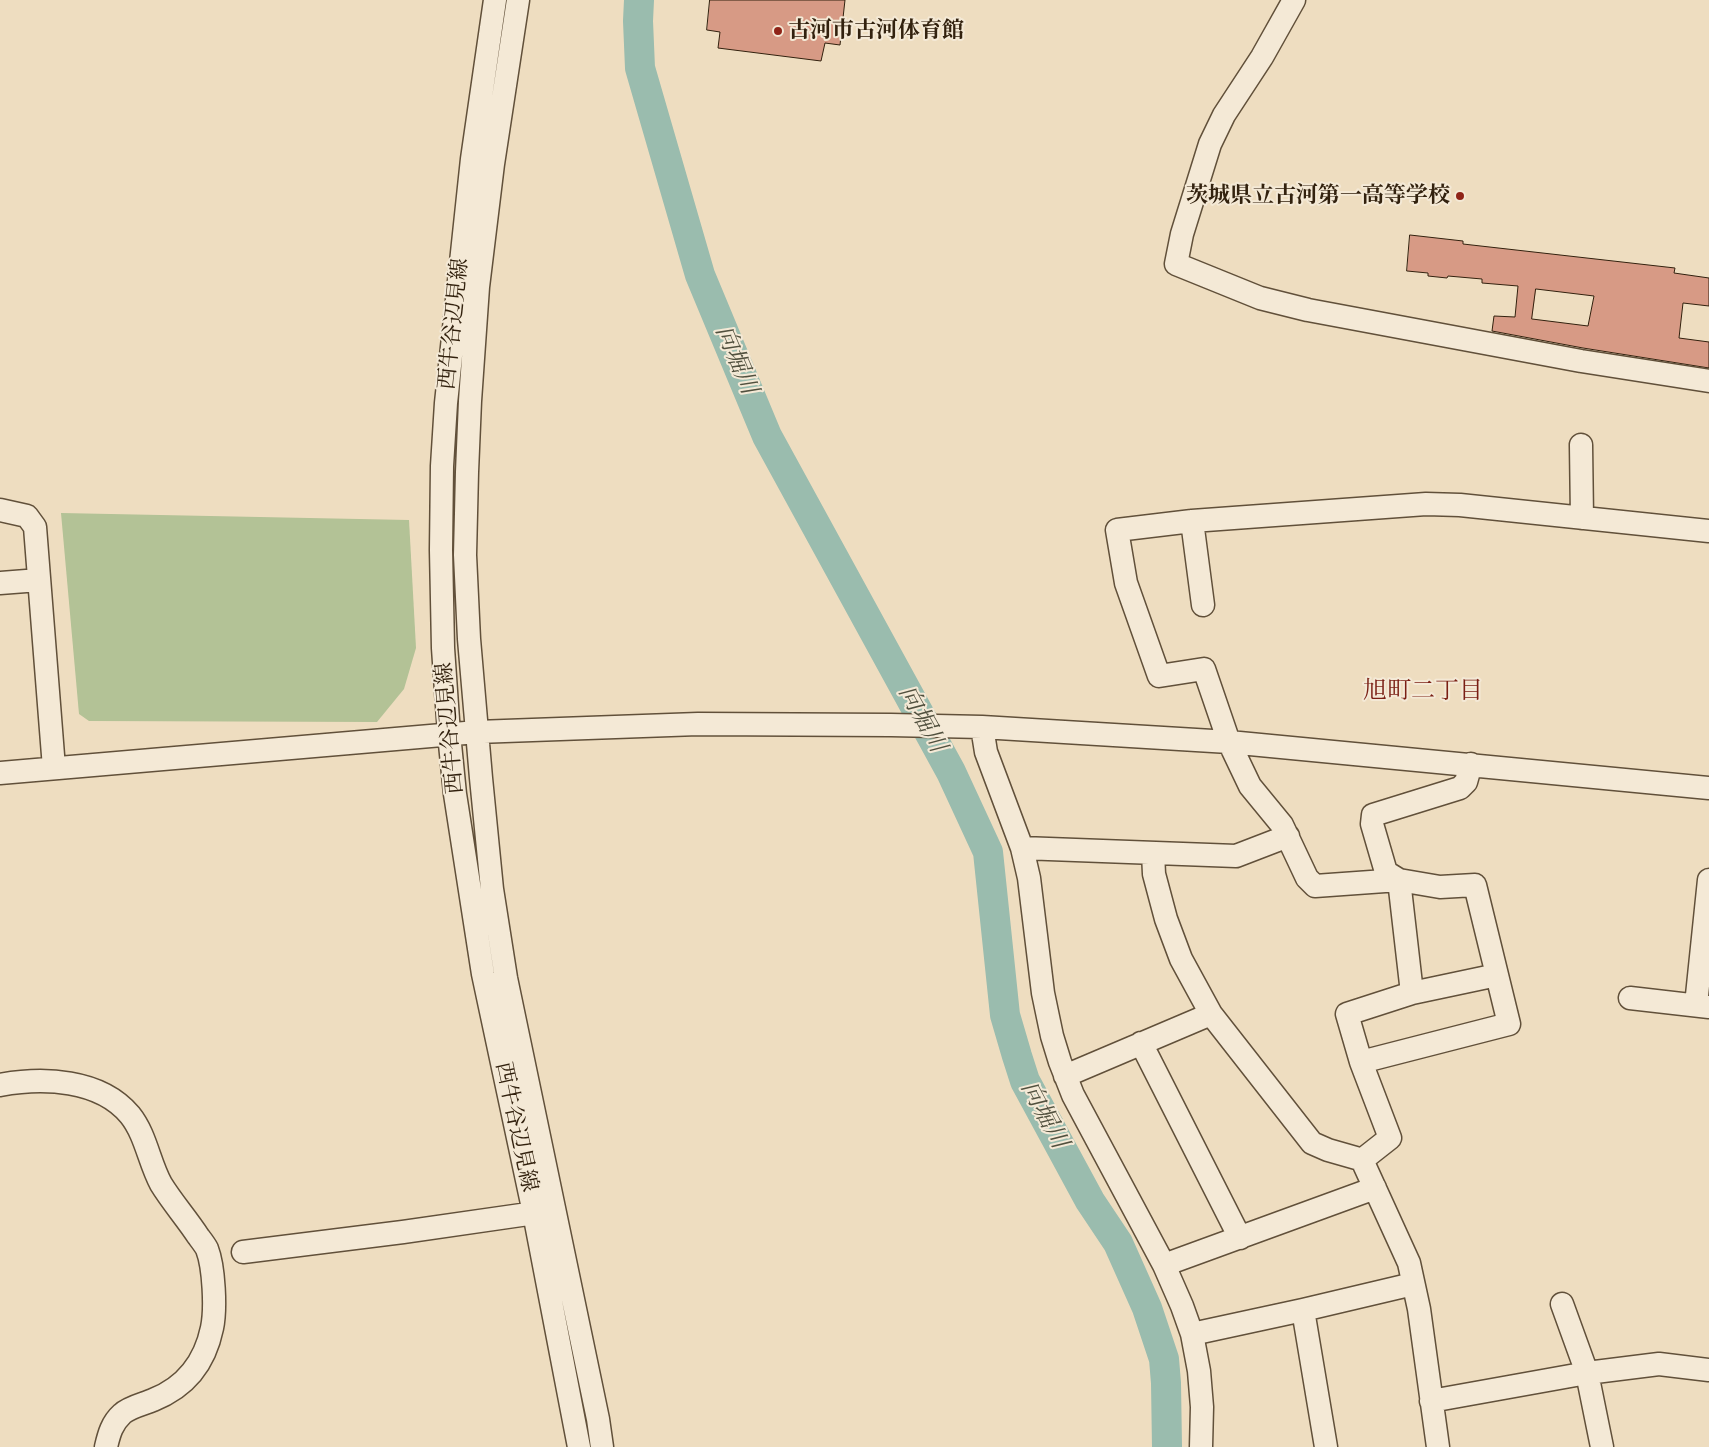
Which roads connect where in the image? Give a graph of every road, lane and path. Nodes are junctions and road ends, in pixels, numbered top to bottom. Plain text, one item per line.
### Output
1 (495, 0) edge
2 (518, 0) edge
3 (1294, 0) edge
4 (1709, 381) edge
5 (1581, 445) dead end
6 (0, 510) edge
7 (1582, 518) junction
8 (1192, 521) junction
9 (1709, 531) edge
10 (40, 580) junction
11 (0, 583) edge
12 (1203, 605) dead end
13 (982, 727) junction
14 (477, 732) junction
15 (449, 734) junction
16 (1229, 742) junction
17 (1471, 764) junction
18 (54, 768) junction
19 (0, 773) edge
20 (1709, 788) edge
21 (1288, 836) junction
22 (1022, 848) junction
23 (1153, 853) junction
24 (1399, 880) junction
25 (1709, 880) edge
26 (1497, 975) junction
27 (1412, 993) junction
28 (1630, 998) dead end
29 (1703, 1006) edge
30 (1211, 1014) junction
31 (1141, 1043) junction
32 (1360, 1062) junction
33 (1065, 1076) junction
34 (0, 1085) edge
35 (1363, 1160) junction
36 (1374, 1188) junction
37 (544, 1212) junction
38 (1240, 1238) junction
39 (243, 1252) dead end
40 (1164, 1265) junction
41 (1413, 1284) junction
42 (1562, 1304) dead end
43 (1303, 1310) junction
44 (1192, 1334) junction
45 (1709, 1370) edge
46 (1587, 1373) junction
47 (1431, 1402) junction
48 (106, 1447) edge
49 (580, 1447) edge
50 (602, 1447) edge
51 (1201, 1447) edge
52 (1326, 1447) edge
53 (1438, 1447) edge
54 (1602, 1447) edge

1 - 15 street, 西牛谷辺見線
2 - 14 street, 西牛谷辺見線
3 - 4 street
5 - 7 street
6 - 10 street
7 - 8 street
7 - 9 street
8 - 12 street
8 - 16 street
10 - 11 street
10 - 18 street
13 - 14 street
13 - 16 street
13 - 22 street
14 - 15 street
14 - 37 street, 西牛谷辺見線
15 - 18 street
15 - 37 street, 西牛谷辺見線
16 - 17 street
16 - 21 street
17 - 20 street
17 - 24 street
18 - 19 street
21 - 23 street
21 - 24 street
22 - 23 street
22 - 33 street
23 - 30 street
24 - 26 street
24 - 27 street
25 - 29 street
26 - 27 street
26 - 32 street
27 - 32 street
28 - 29 street
30 - 31 street
30 - 35 street
31 - 33 street
31 - 38 street
32 - 35 street
33 - 40 street
34 - 48 street
35 - 36 street
36 - 38 street
36 - 41 street
37 - 39 street
37 - 49 street, 西牛谷辺見線
37 - 50 street, 西牛谷辺見線
38 - 40 street
40 - 44 street
41 - 43 street
41 - 47 street
42 - 46 street
43 - 44 street
43 - 52 street
44 - 51 street
45 - 46 street
46 - 47 street
46 - 54 street
47 - 53 street

